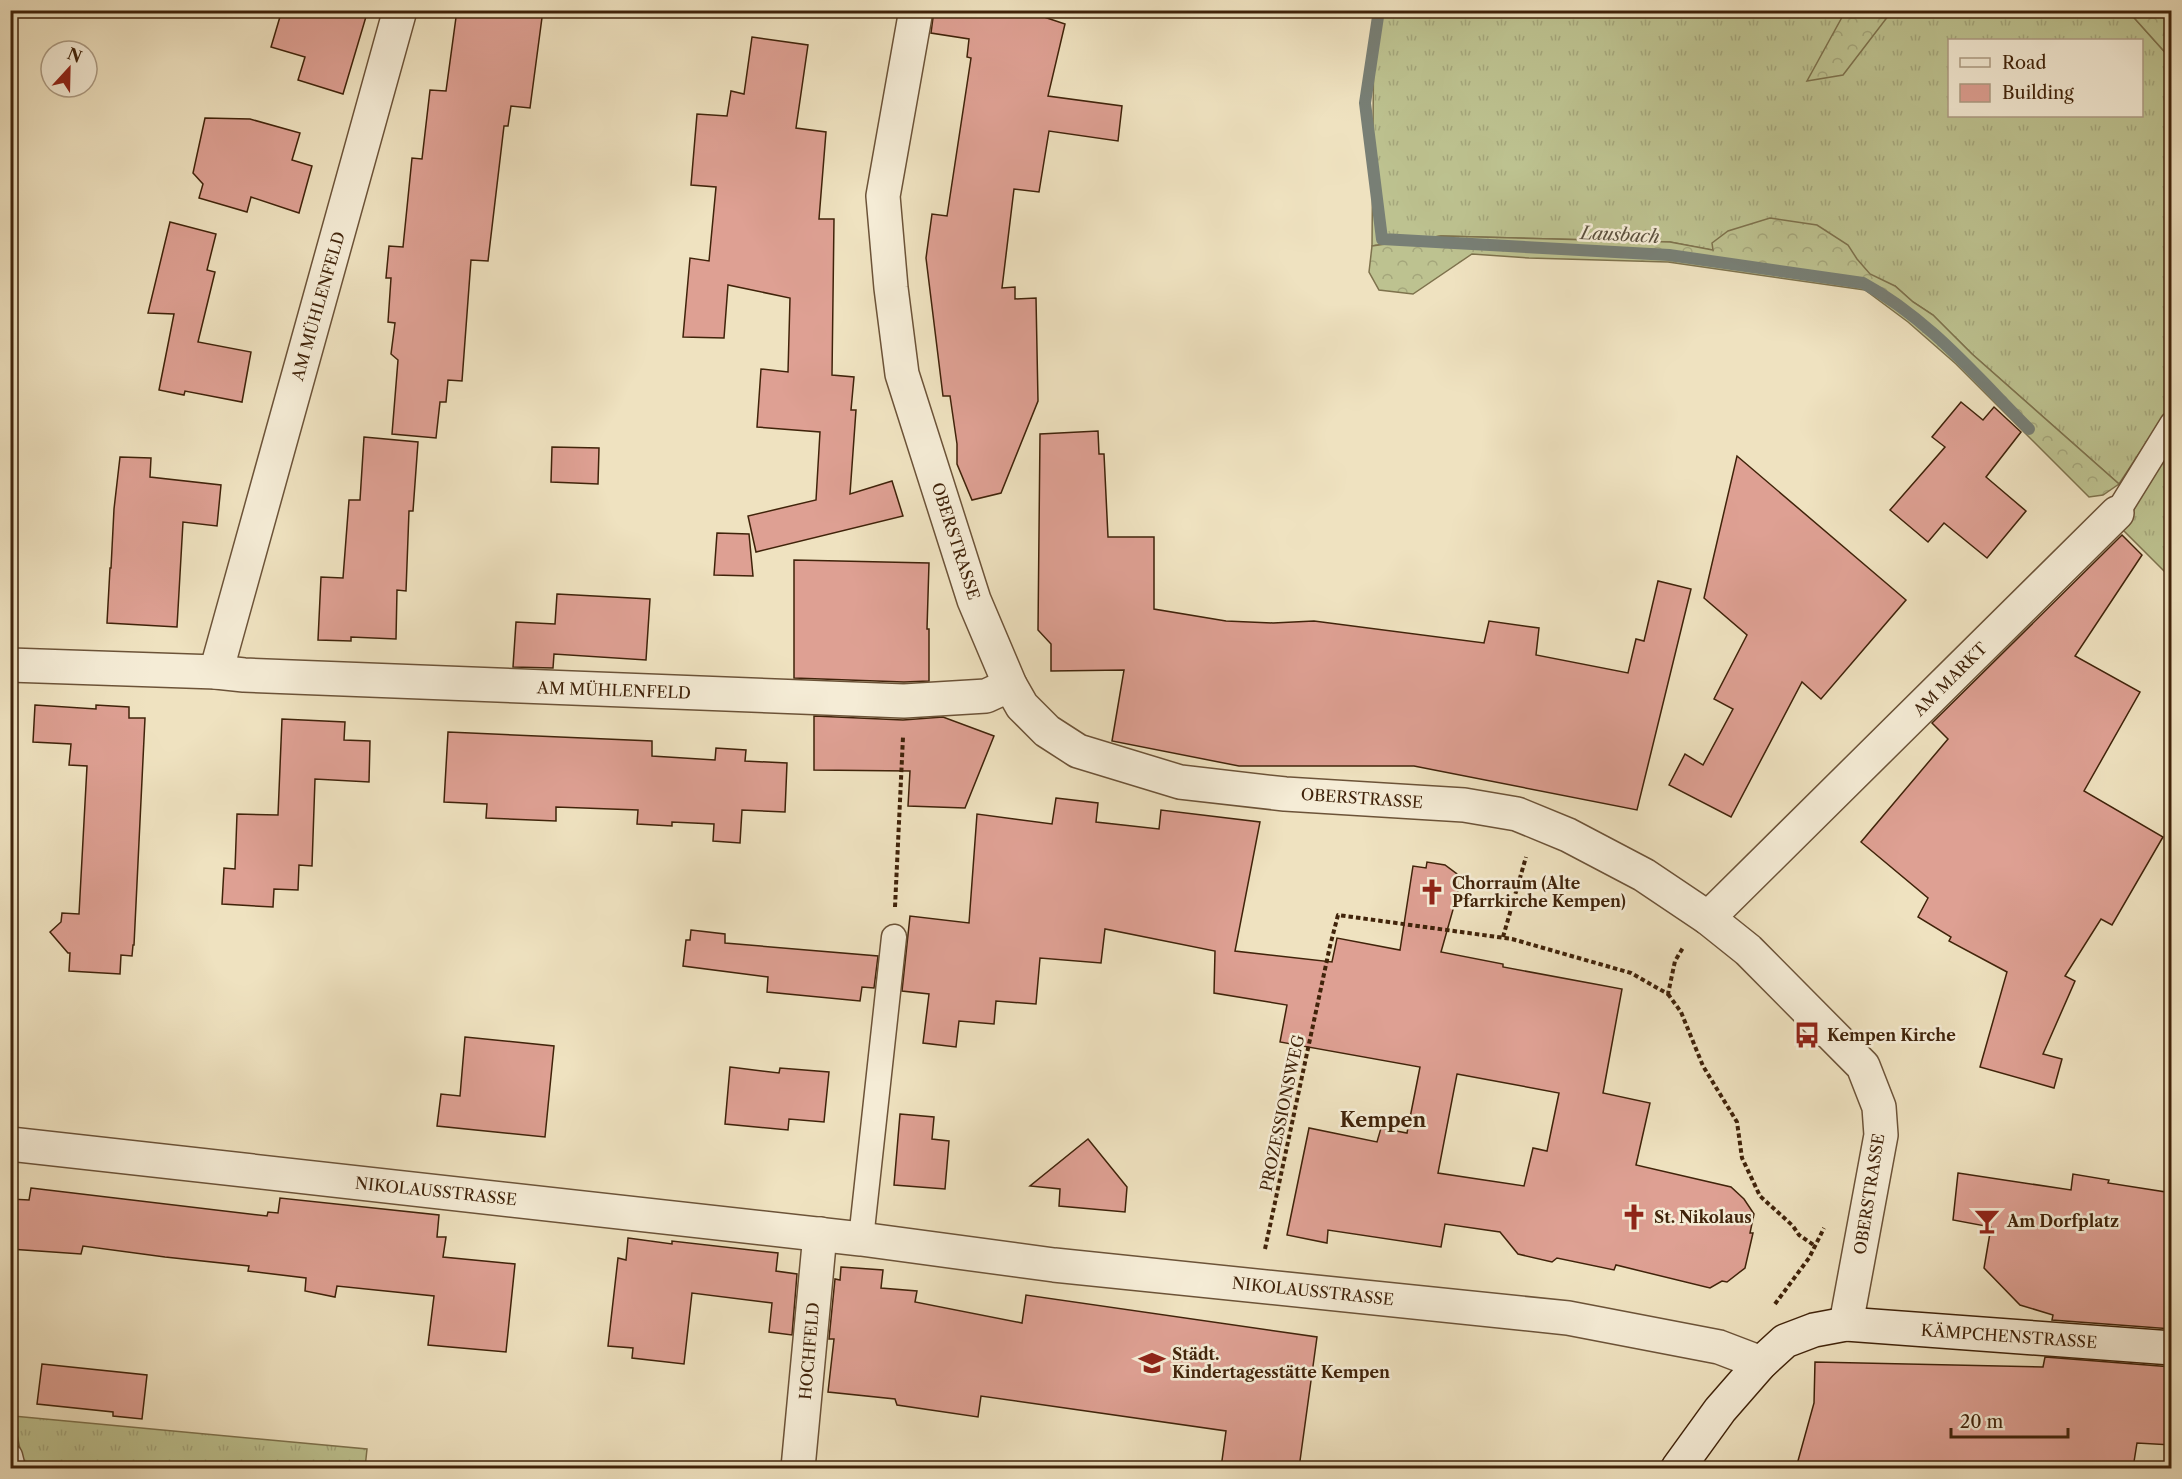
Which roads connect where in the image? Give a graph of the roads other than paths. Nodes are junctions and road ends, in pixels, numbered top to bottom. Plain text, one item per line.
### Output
1 (400, 10) edge
2 (916, 10) edge
3 (2172, 424) edge
4 (2117, 513) joint
5 (10, 665) edge
6 (216, 672) junction
7 (1010, 685) junction
8 (1708, 918) junction
9 (894, 937) road end
10 (10, 1144) edge
11 (820, 1234) junction
12 (861, 1239) junction
13 (1846, 1324) junction
14 (2172, 1348) edge
15 (1761, 1363) junction
16 (10, 1456) edge
17 (13, 1468) edge
18 (798, 1468) edge
19 (1678, 1468) edge

1 - 6 street, AM MÜHLENFELD
2 - 7 street, OBERSTRASSE
3 - 4 lane, AM MARKT
4 - 8 street, AM MARKT
5 - 6 street, AM MÜHLENFELD
6 - 7 street, AM MÜHLENFELD
7 - 8 street, OBERSTRASSE
8 - 13 street, OBERSTRASSE
9 - 12 lane
10 - 11 street, NIKOLAUSSTRASSE
11 - 12 street, NIKOLAUSSTRASSE
11 - 18 street, HOCHFELD
12 - 15 street, NIKOLAUSSTRASSE
13 - 14 street, KÄMPCHENSTRASSE
13 - 15 street
15 - 19 street
16 - 17 lane

